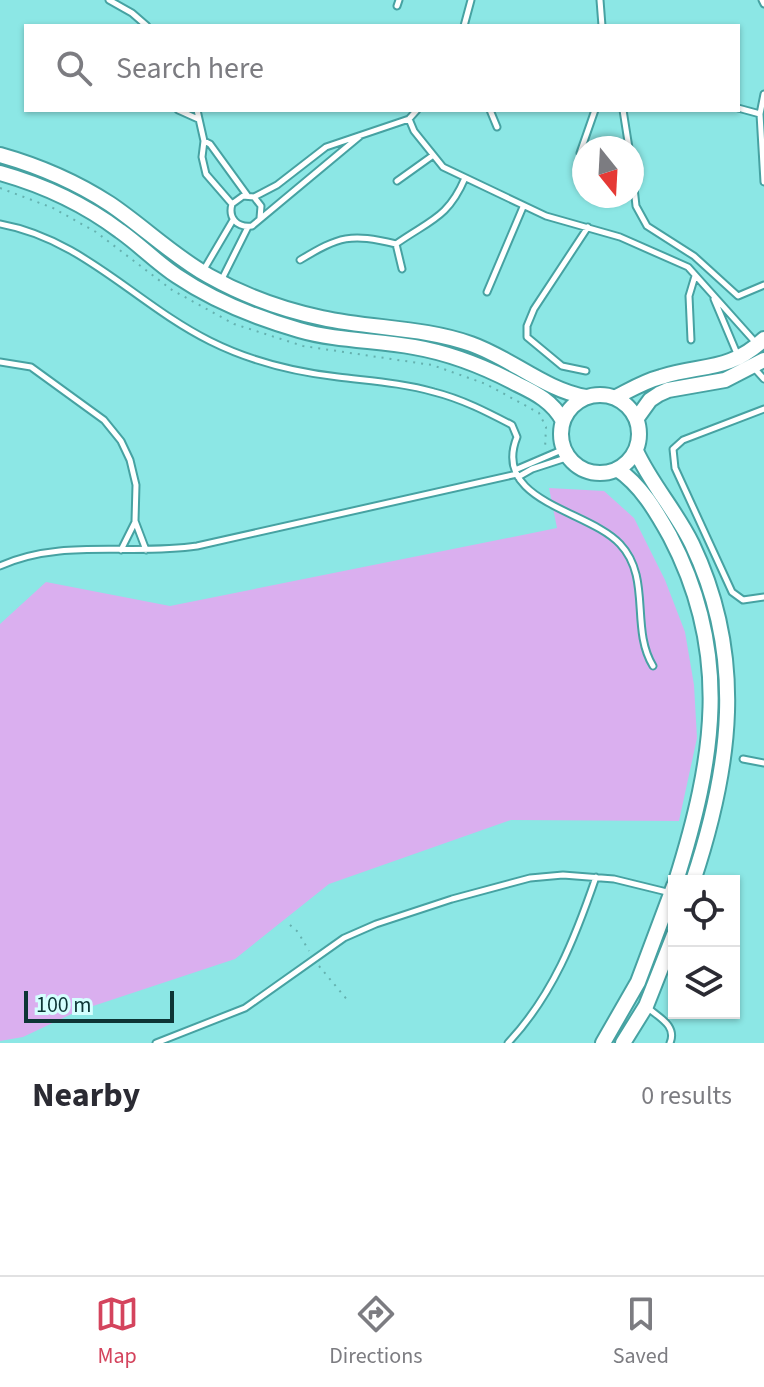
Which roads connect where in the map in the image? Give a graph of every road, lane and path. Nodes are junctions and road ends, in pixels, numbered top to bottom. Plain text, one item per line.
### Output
1 (109, 0) edge
2 (471, 0) edge
3 (600, 0) edge
4 (145, 24) edge
5 (465, 24) edge
6 (602, 24) edge
7 (764, 94) edge
8 (740, 109) edge
9 (183, 112) edge
10 (197, 112) edge
11 (415, 112) edge
12 (491, 112) edge
13 (594, 112) edge
14 (623, 112) edge
15 (760, 114) junction
16 (199, 119) junction
17 (409, 119) junction
18 (497, 127) dead end
19 (360, 136) junction
20 (586, 136) edge
21 (627, 136) edge
22 (204, 141) junction
23 (0, 155) edge
24 (432, 156) junction
25 (0, 173) edge
26 (465, 178) junction
27 (397, 181) dead end
28 (764, 182) edge
29 (250, 196) junction
30 (232, 204) junction
31 (523, 207) junction
32 (637, 208) edge
33 (260, 218) junction
34 (233, 220) junction
35 (0, 224) edge
36 (248, 227) junction
37 (588, 227) junction
38 (396, 244) junction
39 (300, 260) dead end
40 (402, 269) dead end
41 (696, 275) junction
42 (211, 277) junction
43 (764, 285) edge
44 (202, 291) junction
45 (487, 292) dead end
46 (714, 298) junction
47 (691, 340) dead end
48 (753, 348) edge
49 (0, 362) edge
50 (759, 364) edge
51 (586, 371) dead end
52 (764, 379) edge
53 (586, 397) junction
54 (616, 397) junction
55 (764, 409) edge
56 (637, 418) junction
57 (563, 421) junction
58 (636, 451) junction
59 (567, 453) junction
60 (617, 469) junction
61 (517, 474) junction
62 (135, 521) junction
63 (121, 550) junction
64 (146, 550) junction
65 (0, 566) edge
66 (764, 597) edge
67 (653, 666) dead end
68 (743, 759) dead end
69 (764, 763) edge
70 (702, 792) junction
71 (718, 796) junction
72 (678, 875) edge
73 (695, 875) edge
74 (596, 877) junction
75 (668, 886) edge
76 (668, 903) edge
77 (669, 947) edge
78 (646, 1006) junction
79 (156, 1043) edge
80 (508, 1043) edge
81 (603, 1043) edge
82 (623, 1043) edge
83 (670, 1043) edge

1 - 4 lane
2 - 5 lane
3 - 6 lane
7 - 15 lane
8 - 15 lane
9 - 16 lane
10 - 16 lane
11 - 17 lane
12 - 18 lane
13 - 20 lane
14 - 21 lane
15 - 28 lane
16 - 22 lane
17 - 19 lane
17 - 24 lane
19 - 29 lane
19 - 33 lane
22 - 29 lane
22 - 30 lane
23 - 42 street
24 - 26 lane
24 - 27 lane
25 - 44 street
26 - 31 lane
26 - 38 lane
29 - 30 lane
29 - 33 lane
30 - 34 lane
31 - 37 lane
31 - 45 lane
32 - 43 lane
33 - 36 lane
34 - 36 lane
34 - 42 lane
35 - 61 lane
36 - 42 lane
37 - 41 lane
37 - 51 lane
38 - 39 lane
38 - 40 lane
41 - 46 lane
41 - 47 lane
42 - 44 street
42 - 53 street
44 - 57 street
46 - 48 lane
46 - 48 lane
48 - 50 street
48 - 54 street
49 - 62 lane
50 - 52 lane
50 - 56 street
53 - 54 street
53 - 57 street
54 - 56 street
55 - 66 lane
56 - 58 street
57 - 59 street
58 - 60 street
58 - 71 street
59 - 60 street
59 - 61 lane
60 - 70 street
61 - 64 lane
61 - 67 lane
62 - 63 lane
62 - 64 lane
63 - 64 lane
63 - 65 lane
68 - 69 lane
70 - 71 street
70 - 72 street
71 - 73 street
74 - 75 lane
74 - 79 lane
74 - 80 lane
76 - 81 street
77 - 78 street
78 - 82 street
78 - 83 lane

